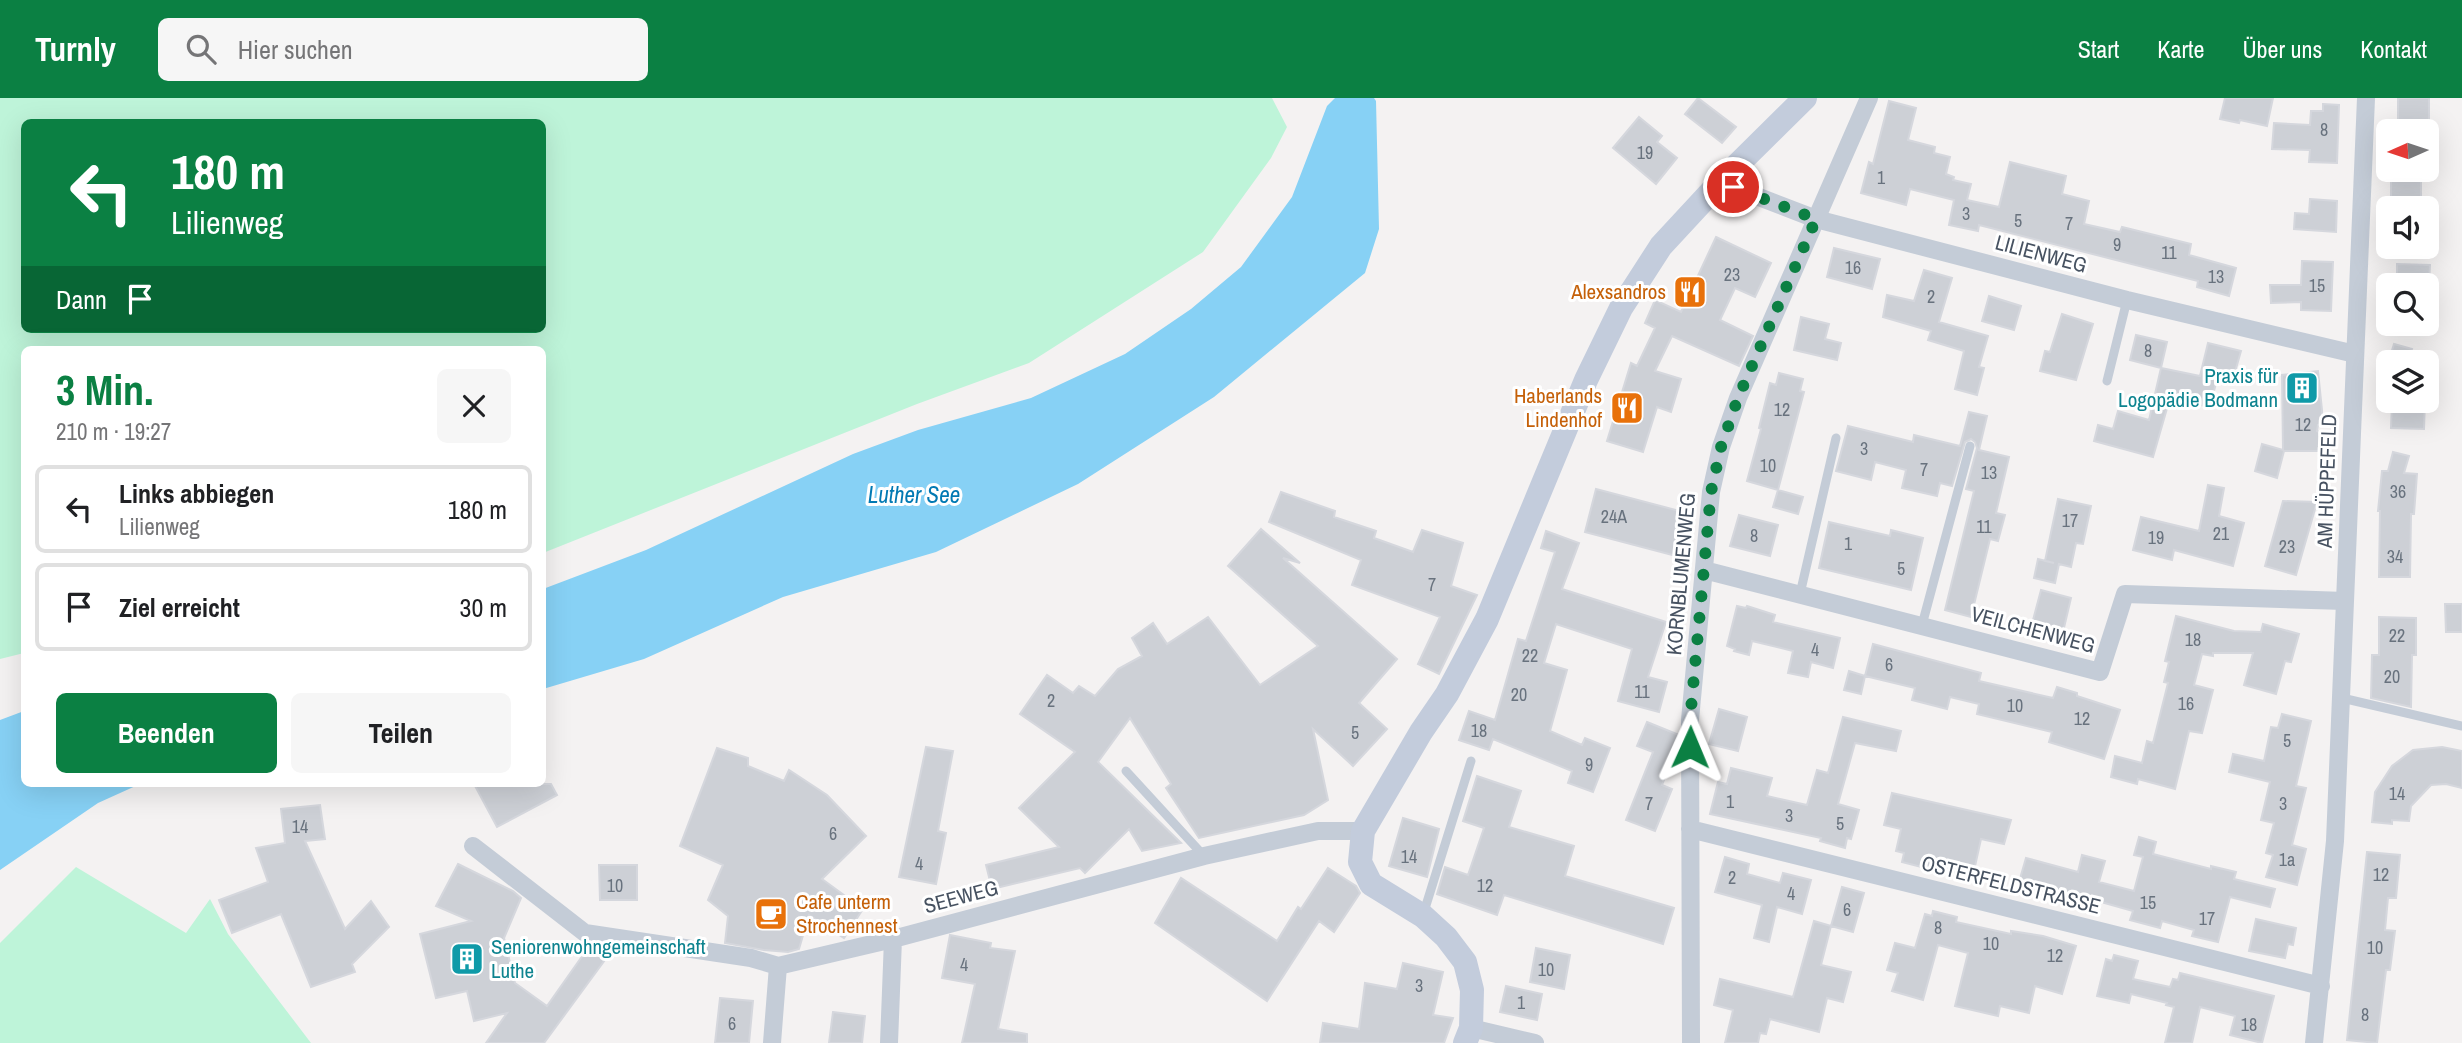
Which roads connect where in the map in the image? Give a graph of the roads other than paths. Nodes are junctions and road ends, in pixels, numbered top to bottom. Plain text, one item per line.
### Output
1 (1805, 98) edge
2 (1869, 98) edge
3 (2362, 99) edge
4 (1724, 178) junction
5 (1816, 219) junction
6 (2127, 300) junction
7 (2355, 354) junction
8 (2107, 381) dead end
9 (1836, 438) dead end
10 (1970, 446) dead end
11 (1704, 570) junction
12 (1800, 594) junction
13 (2345, 601) junction
14 (1922, 625) junction
15 (2342, 698) junction
16 (2462, 726) edge
17 (1471, 761) dead end
18 (1126, 771) dead end
19 (1690, 829) junction
20 (1363, 831) junction
21 (473, 846) dead end
22 (1204, 856) junction
23 (1423, 916) junction
24 (893, 939) junction
25 (779, 966) junction
26 (2321, 986) junction
27 (1468, 1035) edge
28 (772, 1043) edge
29 (889, 1043) edge
30 (1535, 1043) edge
31 (1690, 1043) edge
32 (2314, 1043) edge

1 - 4 street
2 - 5 street, KORNBLUMENWEG
3 - 7 street, AM HÜPPEFELD
4 - 5 street, LILIENWEG
4 - 20 street
5 - 6 street, LILIENWEG
5 - 11 street, KORNBLUMENWEG
6 - 7 street, LILIENWEG
6 - 8 lane
7 - 13 street, AM HÜPPEFELD
9 - 12 lane
10 - 14 lane
11 - 12 street, VEILCHENWEG
11 - 19 street, KORNBLUMENWEG
12 - 14 street, VEILCHENWEG
13 - 14 street, VEILCHENWEG
13 - 15 street, AM HÜPPEFELD
15 - 16 lane
15 - 26 street, AM HÜPPEFELD
17 - 23 lane
18 - 22 lane
19 - 26 street, OSTERFELDSTRASSE
19 - 31 street, KORNBLUMENWEG
20 - 22 street, SEEWEG
20 - 23 street
21 - 25 street, SEEWEG
22 - 24 street, SEEWEG
23 - 27 street
24 - 25 street, SEEWEG
24 - 29 street
25 - 28 street
26 - 32 street, AM HÜPPEFELD
27 - 30 street

